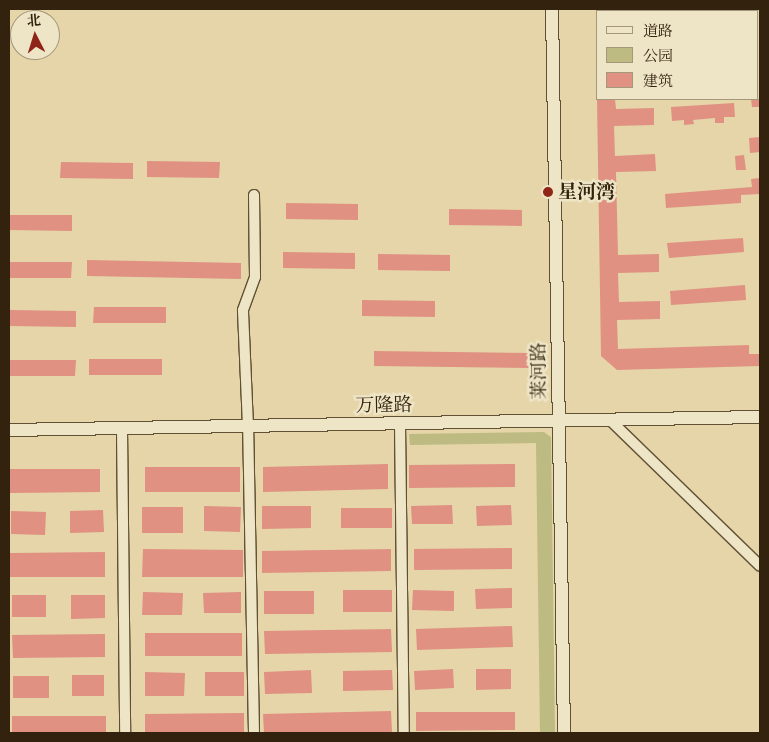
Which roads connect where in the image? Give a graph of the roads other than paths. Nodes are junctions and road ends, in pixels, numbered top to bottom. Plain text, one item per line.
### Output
1 (552, 9) edge
2 (254, 195) dead end
3 (760, 417) edge
4 (610, 420) junction
5 (559, 421) junction
6 (400, 424) junction
7 (248, 426) junction
8 (122, 428) junction
9 (9, 430) edge
10 (760, 566) edge
11 (126, 733) edge
12 (254, 733) edge
13 (404, 733) edge
14 (564, 733) edge

1 - 5 street, 莱河路
2 - 7 street
3 - 4 street, 万隆路
4 - 5 street, 万隆路
4 - 10 street
5 - 6 street, 万隆路
5 - 14 street, 莱河路
6 - 7 street, 万隆路
6 - 13 street
7 - 8 street, 万隆路
7 - 12 street
8 - 9 street, 万隆路
8 - 11 street

